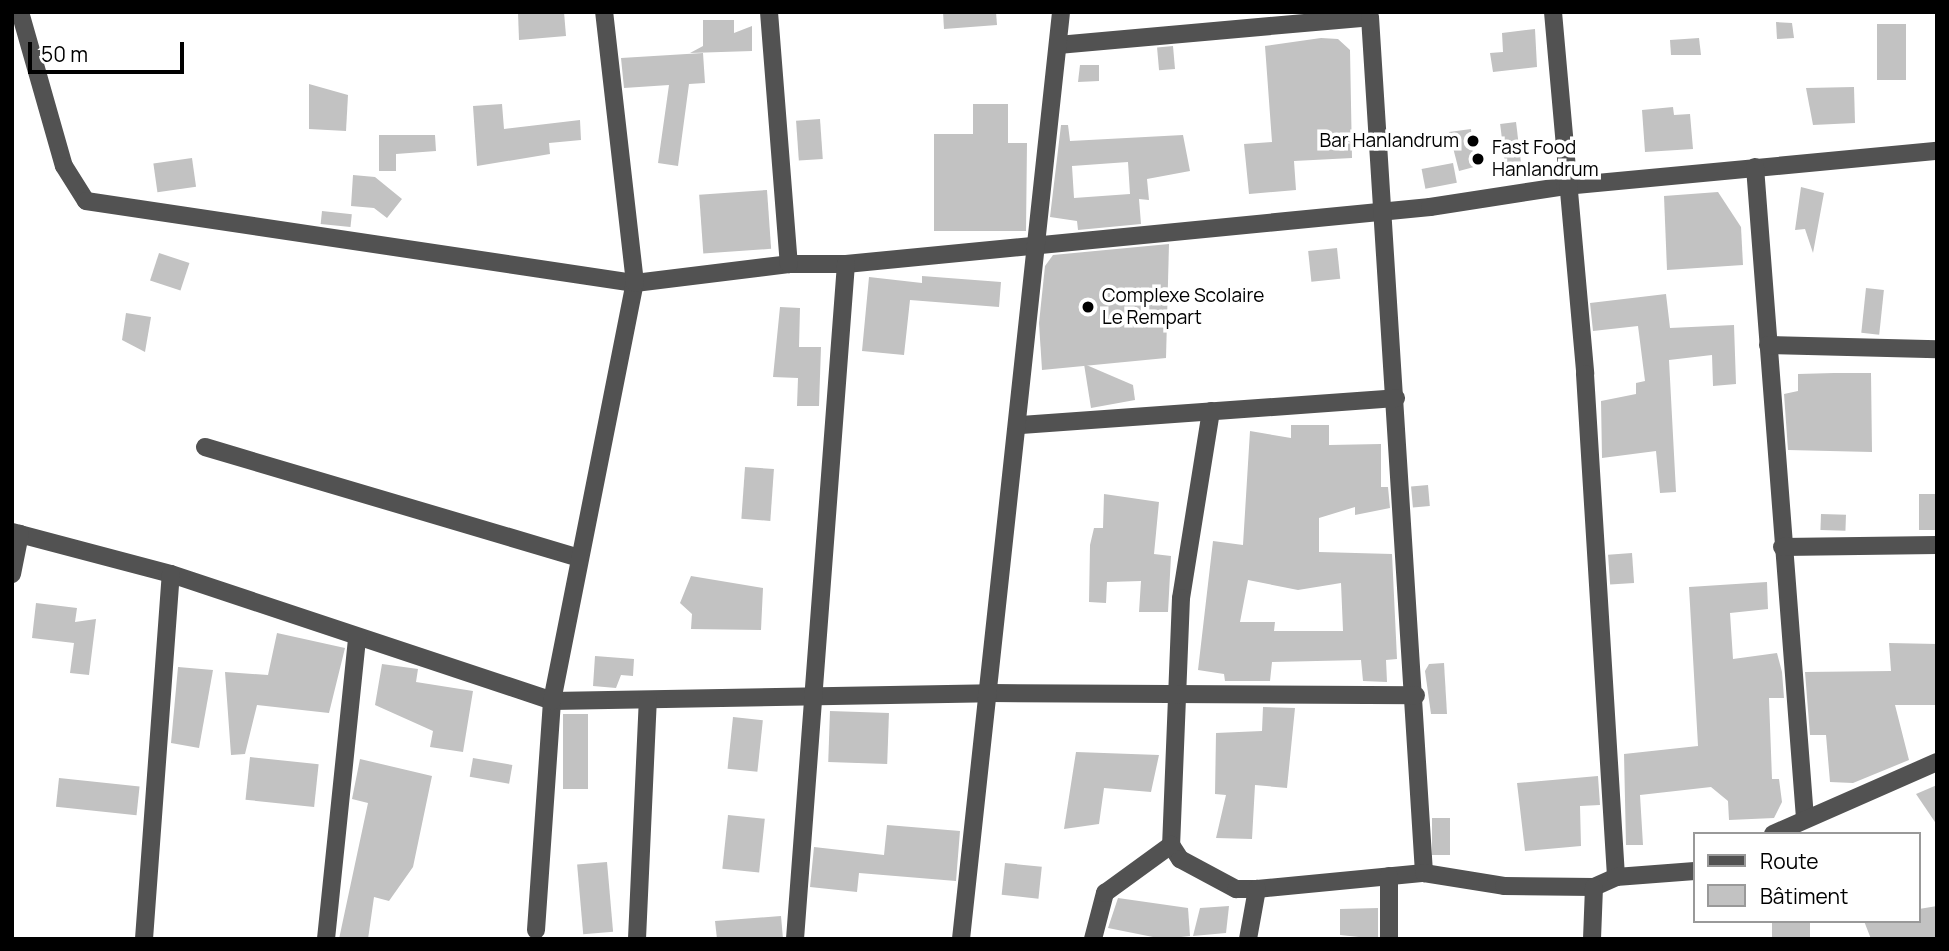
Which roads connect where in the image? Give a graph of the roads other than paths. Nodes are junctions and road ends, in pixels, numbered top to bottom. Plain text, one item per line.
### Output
1 (20, 12) edge
2 (604, 12) edge
3 (769, 12) edge
4 (1061, 12) edge
5 (1553, 12) edge
6 (1058, 45) junction
7 (21, 57) edge
8 (1937, 151) edge
9 (1755, 167) junction
10 (1565, 186) junction
11 (1387, 211) junction
12 (1033, 244) junction
13 (789, 264) junction
14 (846, 264) junction
15 (635, 284) junction
16 (1768, 345) junction
17 (1937, 349) edge
18 (1396, 398) junction
19 (1211, 411) junction
20 (1021, 425) junction
21 (205, 447) dead end
22 (16, 533) edge
23 (1937, 545) edge
24 (1782, 548) junction
25 (579, 558) junction
26 (171, 573) junction
27 (12, 574) edge
28 (357, 638) junction
29 (990, 692) junction
30 (1416, 695) junction
31 (1175, 696) junction
32 (809, 697) junction
33 (648, 699) junction
34 (552, 701) junction
35 (1937, 762) edge
36 (1805, 819) junction
37 (1777, 832) edge
38 (1171, 845) junction
39 (1694, 871) edge
40 (1424, 873) junction
41 (1389, 876) junction
42 (1616, 877) junction
43 (1594, 887) junction
44 (1257, 889) junction
45 (536, 929) dead end
46 (144, 939) edge
47 (326, 939) edge
48 (637, 939) edge
49 (795, 939) edge
50 (961, 939) edge
51 (1093, 939) edge
52 (1248, 939) edge
53 (1389, 939) edge
54 (1592, 939) edge

1 - 7 street
2 - 15 street
3 - 13 street
4 - 6 street
5 - 10 street
6 - 11 street
6 - 12 street
7 - 15 street
8 - 9 street
9 - 10 street
9 - 16 street
10 - 11 street
10 - 42 street
11 - 12 street
11 - 18 street
12 - 14 street
12 - 20 street
13 - 14 street
13 - 15 street
14 - 32 street
15 - 25 street
16 - 17 street
16 - 24 street
18 - 19 street
18 - 30 street
19 - 20 street
19 - 31 street
20 - 29 street
21 - 25 street
22 - 26 street
22 - 27 street
23 - 24 street
24 - 36 street
25 - 34 street
26 - 28 street
26 - 46 street
28 - 34 street
28 - 47 street
29 - 31 street
29 - 32 street
29 - 50 street
30 - 31 street
30 - 40 street
31 - 38 street
32 - 33 street
32 - 49 street
33 - 34 street
33 - 48 street
34 - 45 street
35 - 36 street
36 - 37 street
38 - 44 street
38 - 51 street
39 - 42 street
40 - 41 street
40 - 43 street
41 - 44 street
41 - 53 street
42 - 43 street
43 - 54 street
44 - 52 street

